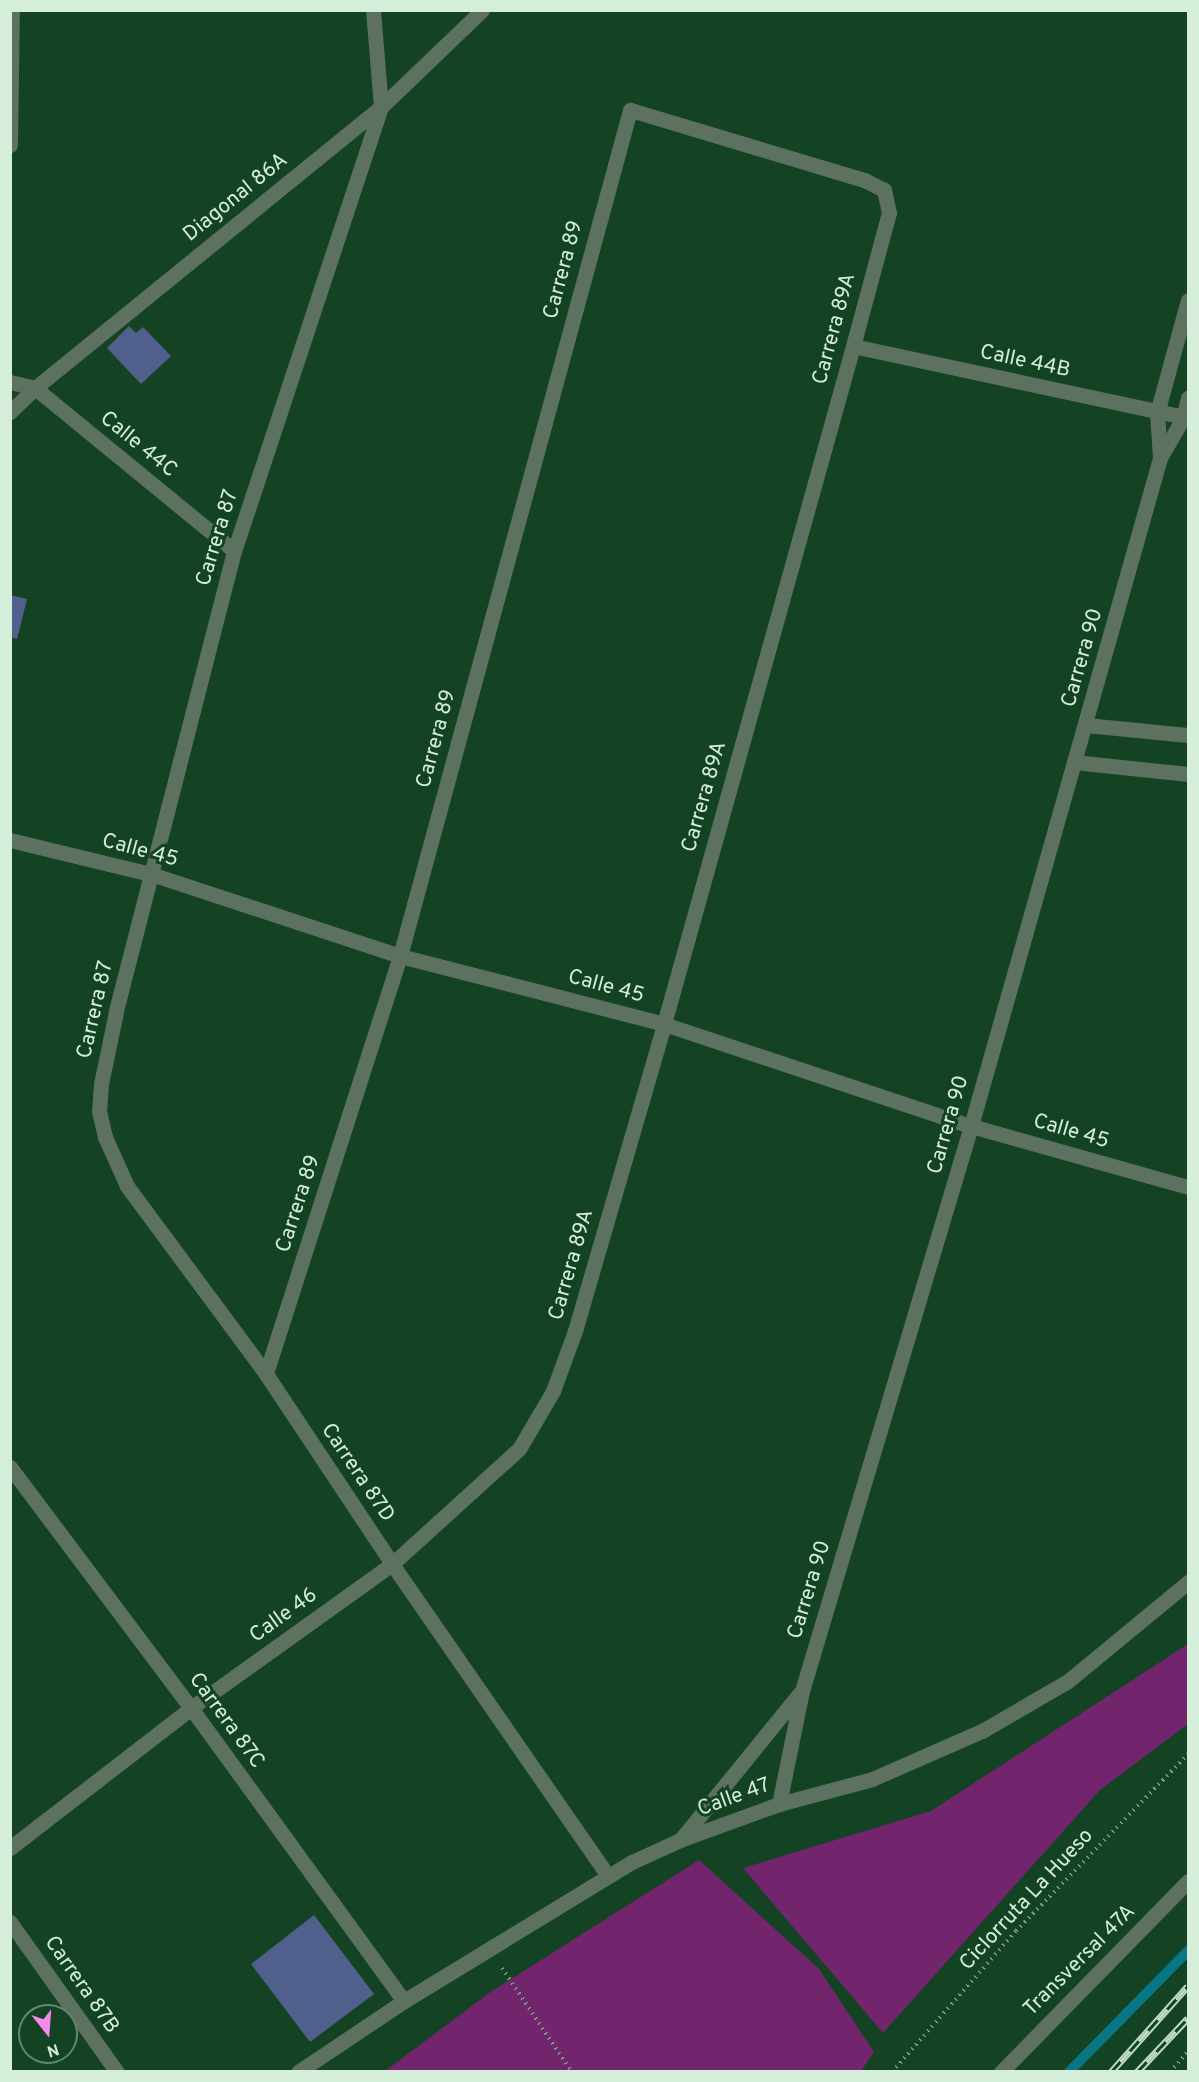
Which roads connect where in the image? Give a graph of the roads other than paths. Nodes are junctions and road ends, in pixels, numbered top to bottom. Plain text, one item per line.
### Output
1 (12, 10) edge
2 (373, 10) edge
3 (482, 10) edge
4 (381, 107) junction
5 (630, 110) joint
6 (10, 145) edge
7 (1188, 300) edge
8 (853, 346) junction
9 (10, 382) edge
10 (36, 388) junction
11 (1188, 398) edge
12 (10, 412) edge
13 (1158, 412) junction
14 (1186, 418) edge
15 (1160, 458) junction
16 (234, 551) junction
17 (1086, 725) junction
18 (1188, 735) edge
19 (1074, 762) junction
20 (1188, 774) edge
21 (10, 840) edge
22 (151, 874) junction
23 (400, 956) junction
24 (664, 1024) junction
25 (101, 1084) joint
26 (971, 1126) junction
27 (1188, 1187) edge
28 (266, 1374) junction
29 (553, 1391) joint
30 (10, 1467) edge
31 (392, 1564) junction
32 (1188, 1582) edge
33 (802, 1691) junction
34 (191, 1708) junction
35 (779, 1804) junction
36 (680, 1840) junction
37 (10, 1848) edge
38 (608, 1876) junction
39 (1188, 1881) edge
40 (10, 1922) edge
41 (404, 2001) junction
42 (117, 2072) edge
43 (298, 2072) edge
44 (1001, 2072) edge

1 - 6 street
2 - 4 street, Carrera 87
3 - 4 street, Diagonal 86A
4 - 10 street, Diagonal 86A
4 - 16 street, Carrera 87
5 - 8 street, Carrera 89A
5 - 23 street, Carrera 89
7 - 13 street, Carrera 90
8 - 13 street, Calle 44B
8 - 24 street, Carrera 89A
9 - 10 street, Calle 44C
10 - 12 street, Diagonal 86A
10 - 16 street, Calle 44C
11 - 14 street, Carrera 90
13 - 14 street, Calle 44B
13 - 15 street, Carrera 90
14 - 15 street, Carrera 90
15 - 17 street, Carrera 90
16 - 22 street, Carrera 87
17 - 18 street
17 - 19 street, Carrera 90
19 - 20 street
19 - 26 street, Carrera 90
21 - 22 street, Calle 45
22 - 23 street, Calle 45
22 - 25 street, Carrera 87
23 - 24 street, Calle 45
23 - 28 street, Carrera 89
24 - 26 street, Calle 45
24 - 29 street, Carrera 89A
25 - 28 street, Carrera 87D
26 - 27 street, Calle 45
26 - 33 street, Carrera 90
28 - 31 street, Carrera 87D
29 - 31 street, Calle 46
30 - 34 street, Carrera 87C
31 - 34 street, Calle 46
31 - 38 street, Carrera 87D
32 - 35 street, Calle 47
33 - 35 street, Carrera 90
33 - 36 street
34 - 37 street, Calle 46
34 - 41 street, Carrera 87C
35 - 36 street, Calle 47
36 - 38 street, Calle 47
38 - 41 street, Calle 47
39 - 44 street, Transversal 47A
40 - 42 street, Carrera 87B
41 - 43 street, Calle 47

